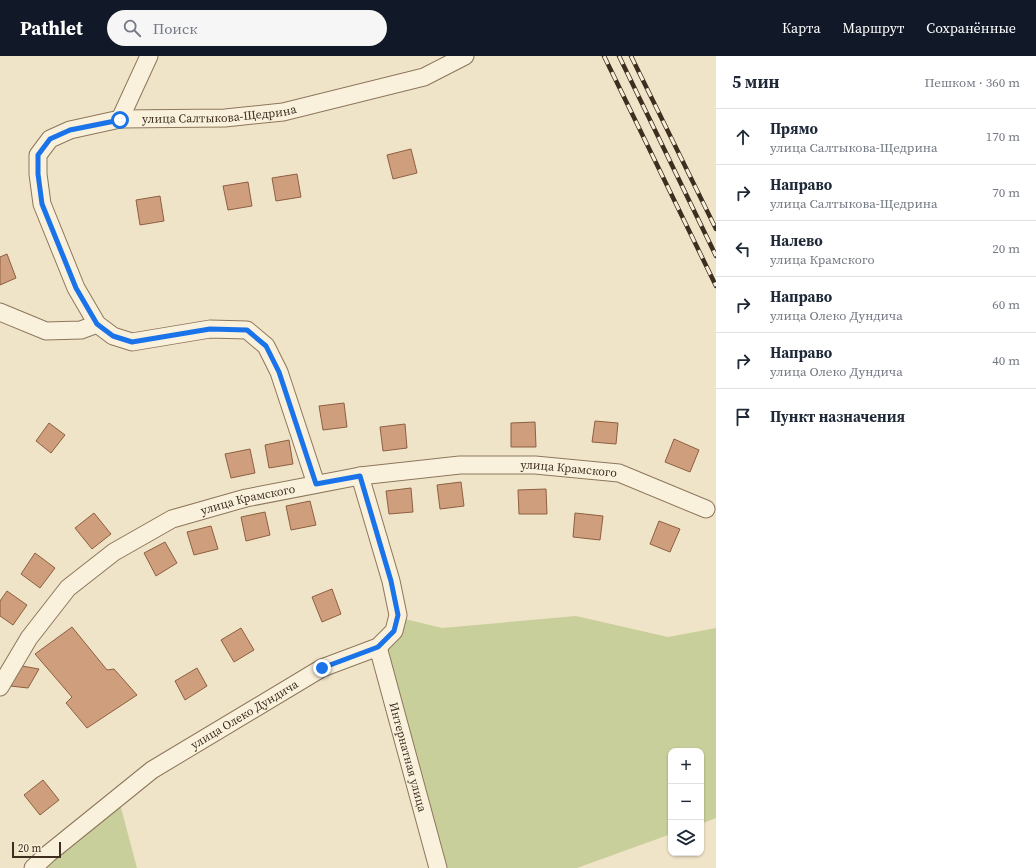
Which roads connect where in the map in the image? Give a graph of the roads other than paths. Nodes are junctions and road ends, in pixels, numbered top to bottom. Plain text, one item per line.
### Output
1 (149, 56) edge
2 (465, 56) edge
3 (120, 120) junction
4 (0, 312) edge
5 (97, 324) junction
6 (360, 476) junction
7 (316, 484) junction
8 (706, 509) dead end
9 (378, 647) junction
10 (0, 687) edge
11 (33, 868) edge
12 (438, 868) edge

1 - 3 street
2 - 3 street, улица Салтыкова-Щедрина
3 - 5 street, улица Салтыкова-Щедрина
4 - 5 street
5 - 7 street, улица Салтыкова-Щедрина
6 - 7 street, улица Крамского
6 - 8 street, улица Крамского
6 - 9 street, улица Олеко Дундича
7 - 10 street, улица Крамского
9 - 11 street, улица Олеко Дундича
9 - 12 street, Интернатная улица

